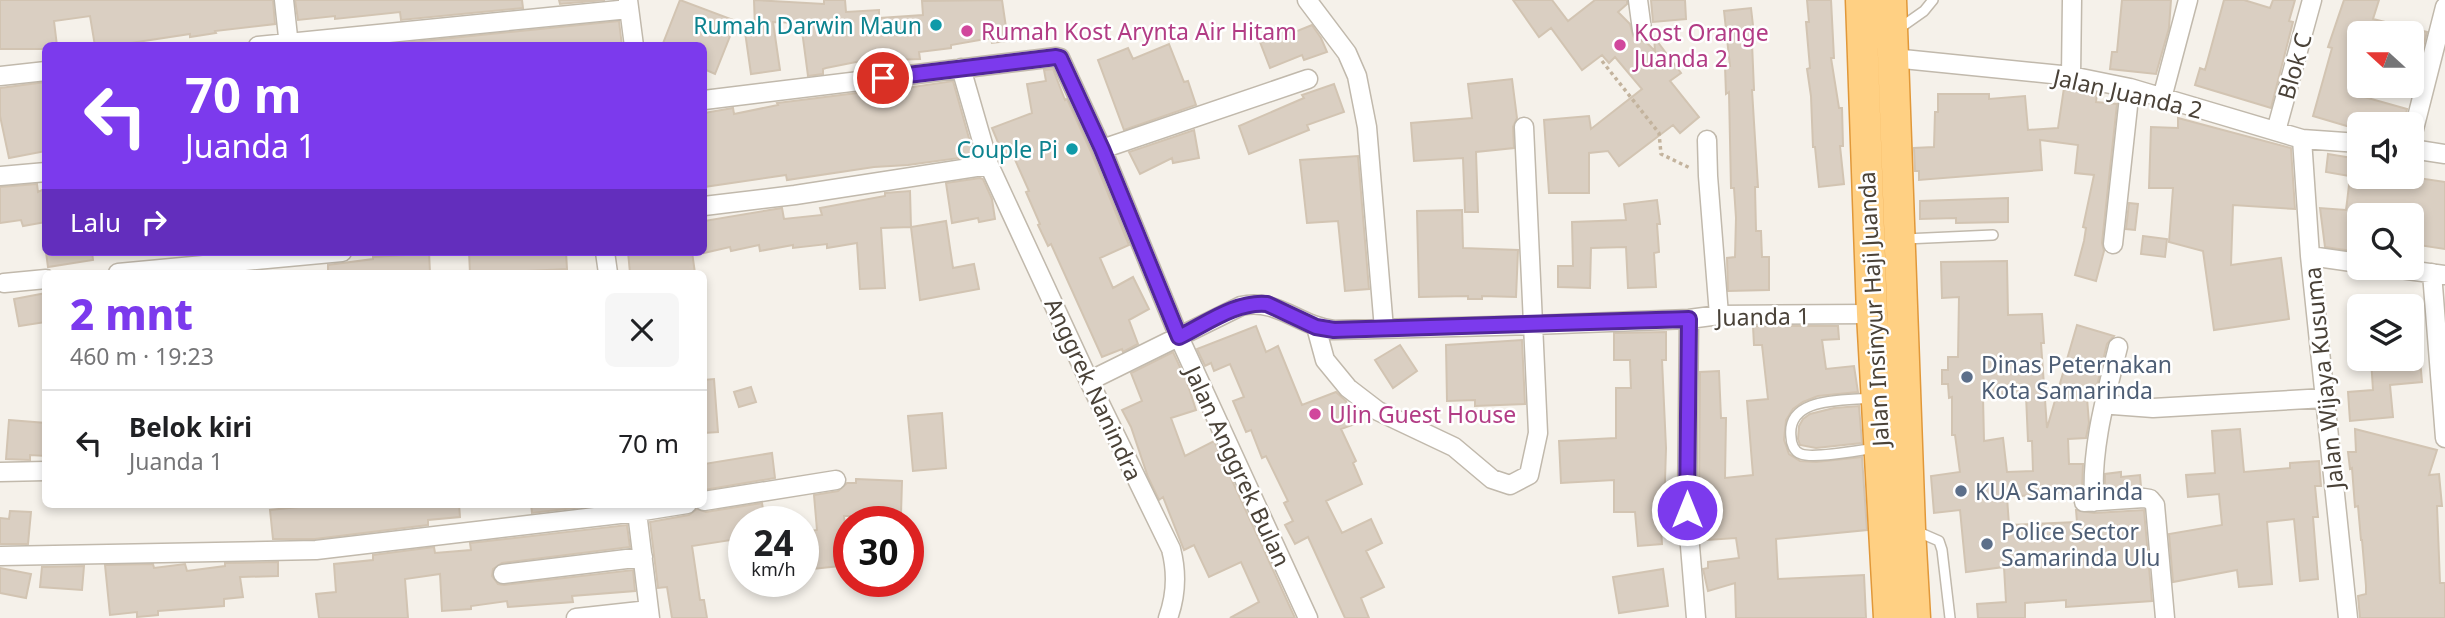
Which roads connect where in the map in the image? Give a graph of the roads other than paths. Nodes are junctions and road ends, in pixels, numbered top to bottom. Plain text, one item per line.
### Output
1 (284, 0) edge
2 (1307, 0) edge
3 (1638, 0) edge
4 (1861, 0) edge
5 (1891, 0) edge
6 (1933, 0) edge
7 (2072, 0) edge
8 (2188, 0) edge
9 (2312, 0) edge
10 (629, 4) edge
11 (2445, 7) edge
12 (1642, 30) dead end
13 (289, 42) edge
14 (306, 42) edge
15 (634, 42) edge
16 (1893, 46) junction
17 (961, 68) junction
18 (42, 71) edge
19 (0, 76) edge
20 (2071, 76) junction
21 (1308, 79) dead end
22 (2130, 88) junction
23 (2162, 98) junction
24 (707, 100) edge
25 (2419, 112) edge
26 (1524, 127) dead end
27 (2276, 131) junction
28 (2302, 139) junction
29 (1707, 140) dead end
30 (2347, 143) edge
31 (1102, 149) junction
32 (2424, 150) edge
33 (2445, 153) edge
34 (989, 165) junction
35 (42, 172) edge
36 (0, 176) edge
37 (707, 206) edge
38 (1993, 234) dead end
39 (1900, 239) junction
40 (2113, 244) dead end
41 (2310, 256) junction
42 (310, 260) edge
43 (2347, 261) edge
44 (162, 270) edge
45 (2439, 274) edge
46 (42, 279) edge
47 (4, 283) dead end
48 (1872, 314) junction
49 (1719, 315) junction
50 (1689, 319) junction
51 (1533, 326) junction
52 (1316, 327) junction
53 (1384, 329) junction
54 (1179, 337) junction
55 (2118, 347) dead end
56 (2442, 355) edge
57 (1089, 380) junction
58 (1877, 398) junction
59 (2325, 398) junction
60 (2113, 405) dead end
61 (2445, 438) edge
62 (1879, 448) junction
63 (42, 471) edge
64 (0, 472) edge
65 (836, 480) dead end
66 (707, 501) edge
67 (637, 508) edge
68 (1896, 530) junction
69 (0, 556) edge
70 (643, 558) junction
71 (503, 574) dead end
72 (649, 614) edge
73 (576, 618) edge
74 (1168, 618) edge
75 (1308, 618) edge
76 (1696, 618) edge
77 (1889, 618) edge
78 (1915, 618) edge
79 (1950, 618) edge
80 (2165, 618) edge
81 (2349, 618) edge

1 - 13 street
2 - 53 street
3 - 12 street
4 - 48 highway, Jalan Insinyur Haji Juanda
5 - 16 highway, Jalan Insinyur Haji Juanda
6 - 16 lane
7 - 20 street
8 - 23 street
9 - 27 street, Blok C
10 - 14 street
10 - 15 street
11 - 25 street
16 - 20 street, Jalan Juanda 2
16 - 39 highway, Jalan Insinyur Haji Juanda
17 - 24 street
17 - 31 street, Jalan Anggrek Bulan
17 - 34 street, Anggrek Nanindra
18 - 19 street
20 - 22 street, Jalan Juanda 2
21 - 31 street
22 - 23 street, Jalan Juanda 2
22 - 40 street
23 - 27 street, Jalan Juanda 2
26 - 51 street
27 - 28 street, Jalan Juanda 2
28 - 30 street, Jalan Juanda 2
28 - 41 street, Jalan Wijaya Kusuma
29 - 49 street
31 - 54 street, Jalan Anggrek Bulan
32 - 33 street
34 - 37 street
34 - 57 street, Anggrek Nanindra
35 - 36 street
38 - 39 lane
39 - 68 highway, Jalan Insinyur Haji Juanda
41 - 43 street
41 - 59 street, Jalan Wijaya Kusuma
42 - 44 street
45 - 56 street
46 - 47 street
48 - 49 street, Juanda 1
48 - 58 highway, Jalan Insinyur Haji Juanda
49 - 50 street, Juanda 1
50 - 51 street, Juanda 1
50 - 76 street
51 - 52 street
51 - 53 street, Juanda 1
52 - 53 street, Juanda 1
52 - 54 street, Juanda 1
54 - 57 street, Juanda 1
54 - 75 street, Jalan Anggrek Bulan
55 - 80 street
56 - 61 street
57 - 74 street, Anggrek Nanindra
58 - 62 highway, Jalan Insinyur Haji Juanda
58 - 62 lane
59 - 60 street
59 - 81 street, Jalan Wijaya Kusuma
62 - 68 highway, Jalan Insinyur Haji Juanda
63 - 64 street
65 - 66 street
67 - 69 street
67 - 70 street
68 - 77 highway, Jalan Insinyur Haji Juanda
68 - 78 highway, Jalan Insinyur Haji Juanda
68 - 79 lane
70 - 71 street
70 - 72 street
72 - 73 street

